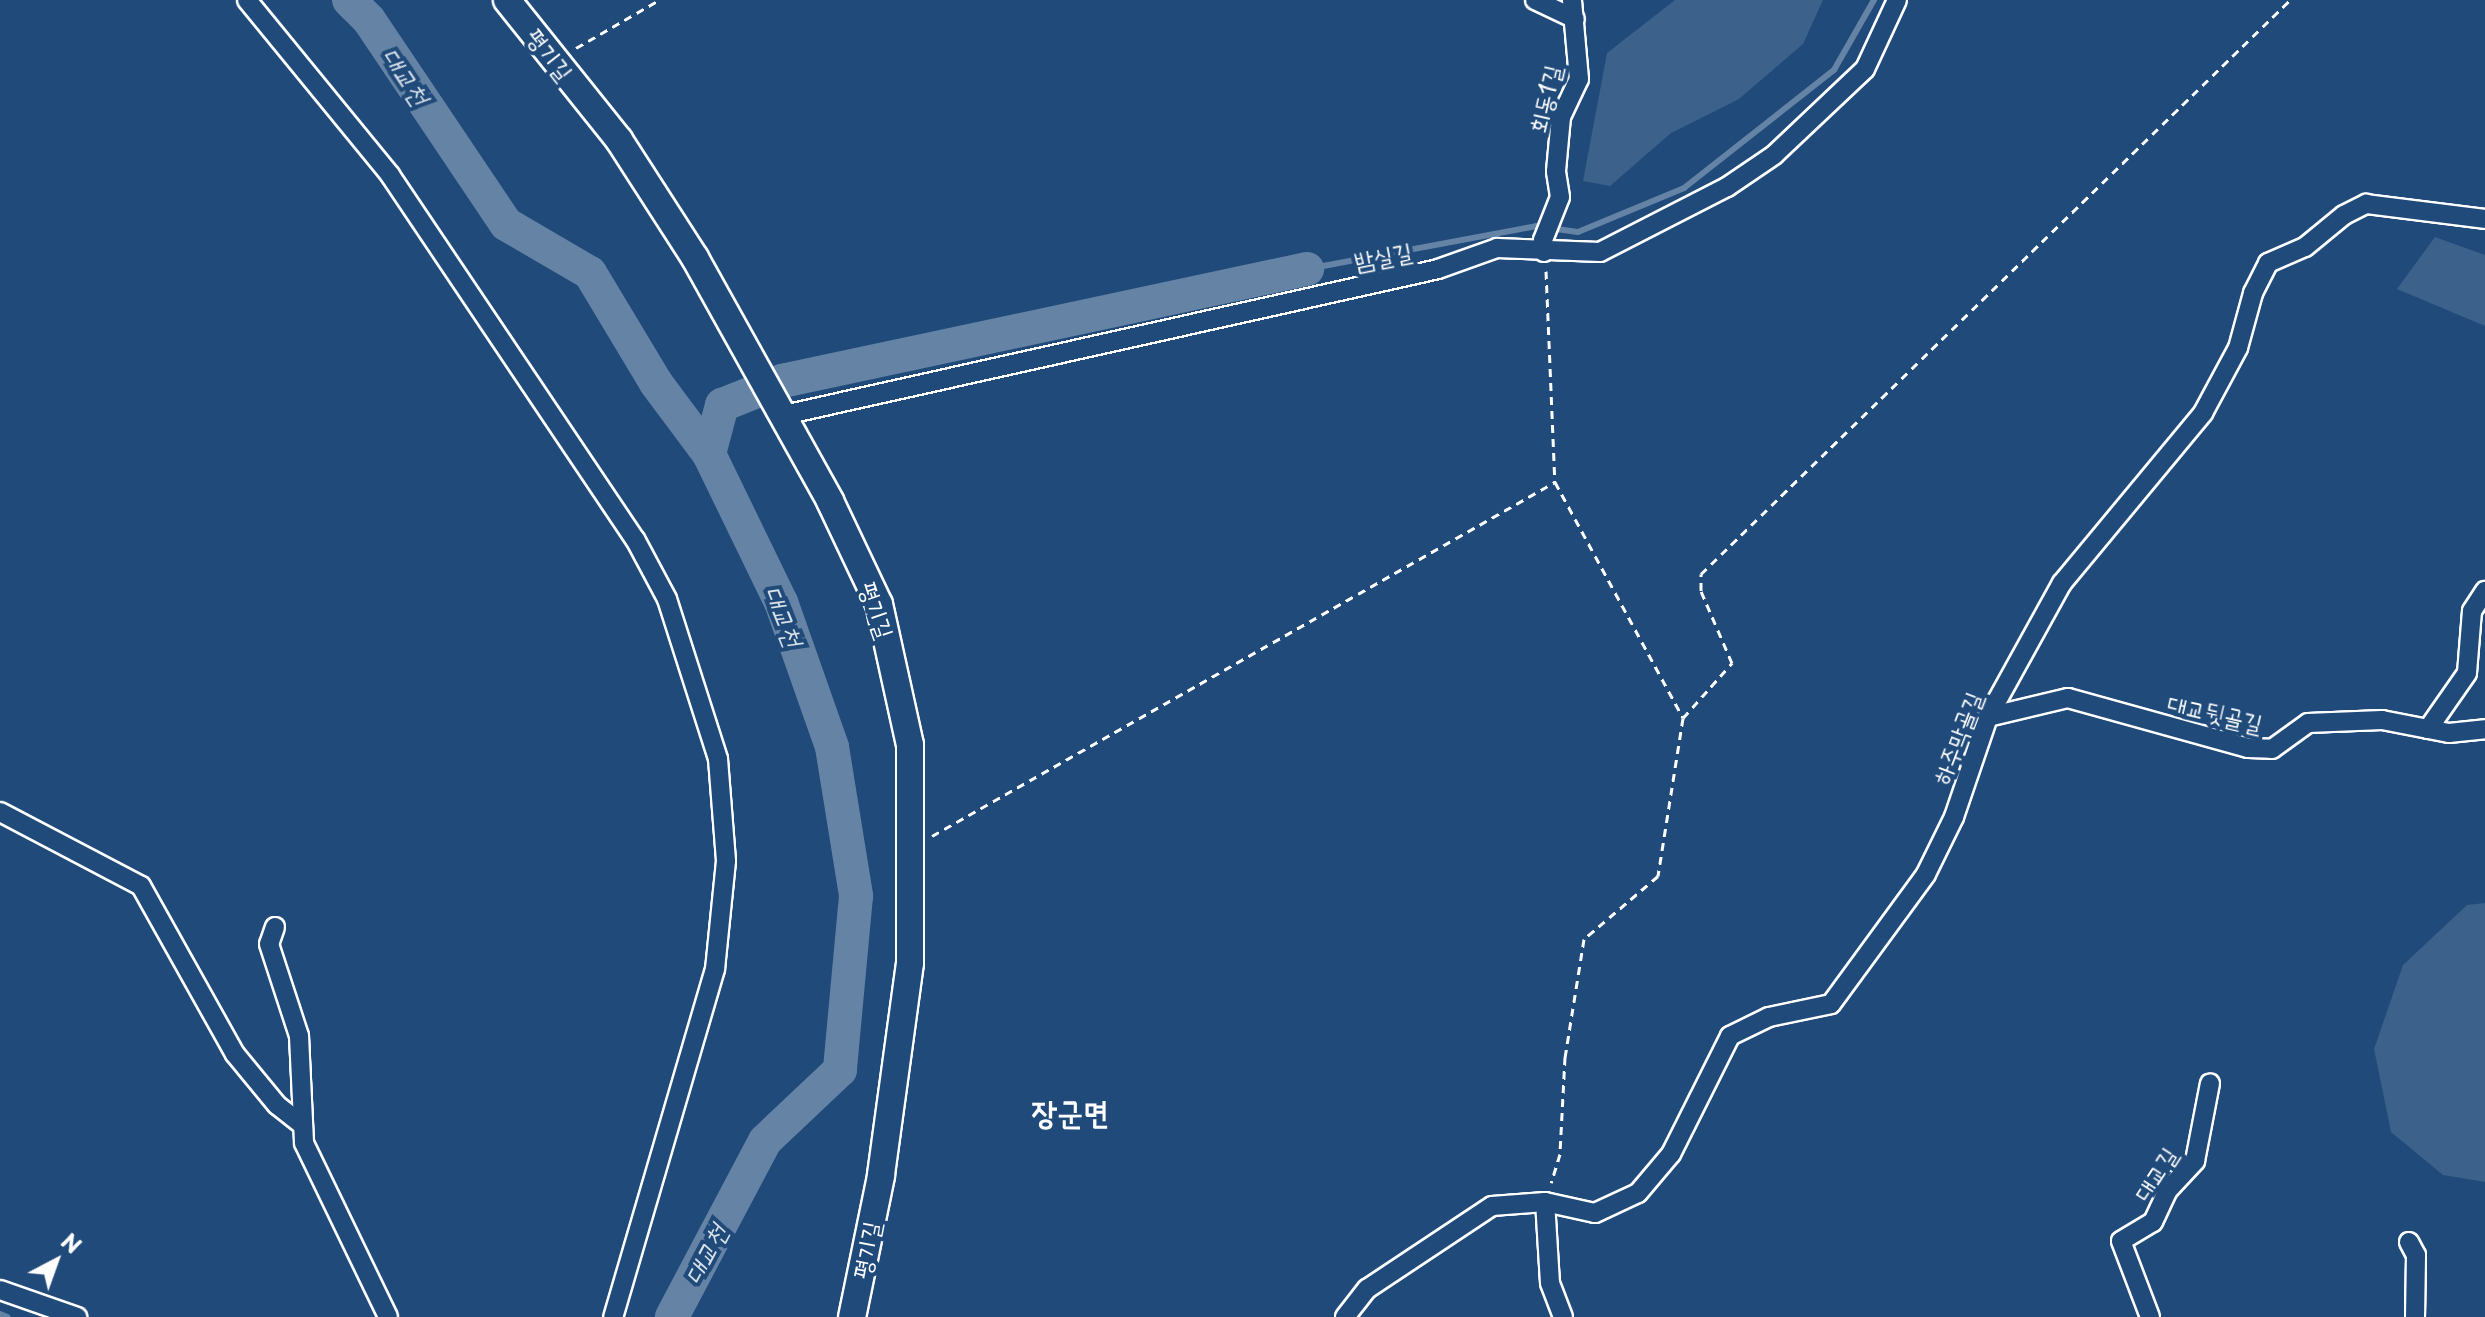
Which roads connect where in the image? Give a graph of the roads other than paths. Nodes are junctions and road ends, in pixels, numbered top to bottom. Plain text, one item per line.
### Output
1 (247, 0) edge
2 (507, 0) edge
3 (1535, 0) edge
4 (1897, 0) edge
5 (1574, 9) edge
6 (2485, 219) edge
7 (1543, 246) junction
8 (774, 397) junction
9 (2485, 591) edge
10 (1988, 717) junction
11 (2428, 729) junction
12 (2485, 729) edge
13 (0, 812) edge
14 (275, 927) dead end
15 (2210, 1083) dead end
16 (303, 1125) junction
17 (1545, 1202) junction
18 (2409, 1242) dead end
19 (0, 1290) edge
20 (77, 1317) edge
21 (388, 1317) edge
22 (613, 1317) edge
23 (852, 1317) edge
24 (1345, 1317) edge
25 (1563, 1317) edge
26 (2150, 1317) edge
27 (2415, 1317) edge

1 - 22 street
2 - 8 main road, 평기길
3 - 5 street
4 - 7 street, 밤실길
5 - 7 street, 회동1길
6 - 10 street, 하주막골길
7 - 8 street, 밤실길
8 - 23 main road, 평기길
9 - 11 street
10 - 11 street, 대교뒷골길
10 - 17 street, 하주막골길
11 - 12 street, 대교뒷골길
13 - 16 street
14 - 16 street
15 - 26 street, 대교길
16 - 21 street
17 - 24 street, 하주막골길
17 - 25 street
18 - 27 street
19 - 20 street

